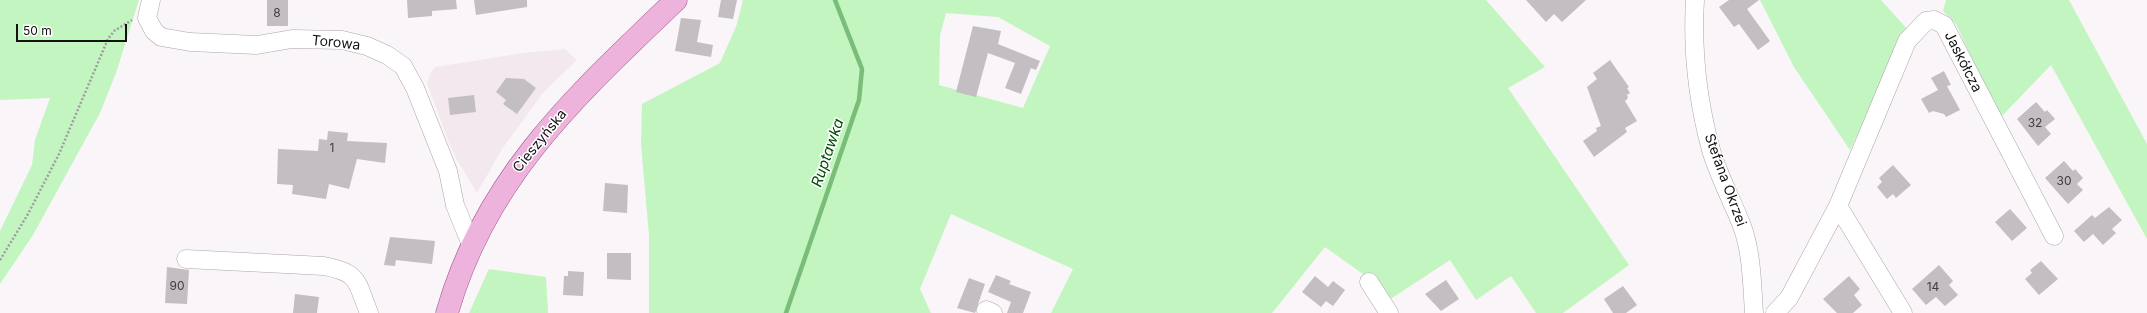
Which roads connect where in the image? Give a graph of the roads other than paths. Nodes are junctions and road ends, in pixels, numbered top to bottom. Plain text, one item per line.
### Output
1 (151, 0) edge
2 (676, 0) edge
3 (1694, 0) edge
4 (1838, 206) junction
5 (2054, 236) dead end
6 (472, 247) junction
7 (186, 259) dead end
8 (1369, 282) dead end
9 (368, 313) edge
10 (447, 313) edge
11 (1389, 313) edge
12 (1754, 313) edge
13 (1775, 313) edge
14 (1903, 313) edge

1 - 6 street, Torowa
2 - 6 main road, Cieszyńska
3 - 12 street, Stefana Okrzei
4 - 5 street, Jaskółcza
4 - 13 street, Jaskółcza
4 - 14 street
6 - 10 main road, Cieszyńska
7 - 9 street
8 - 11 street

